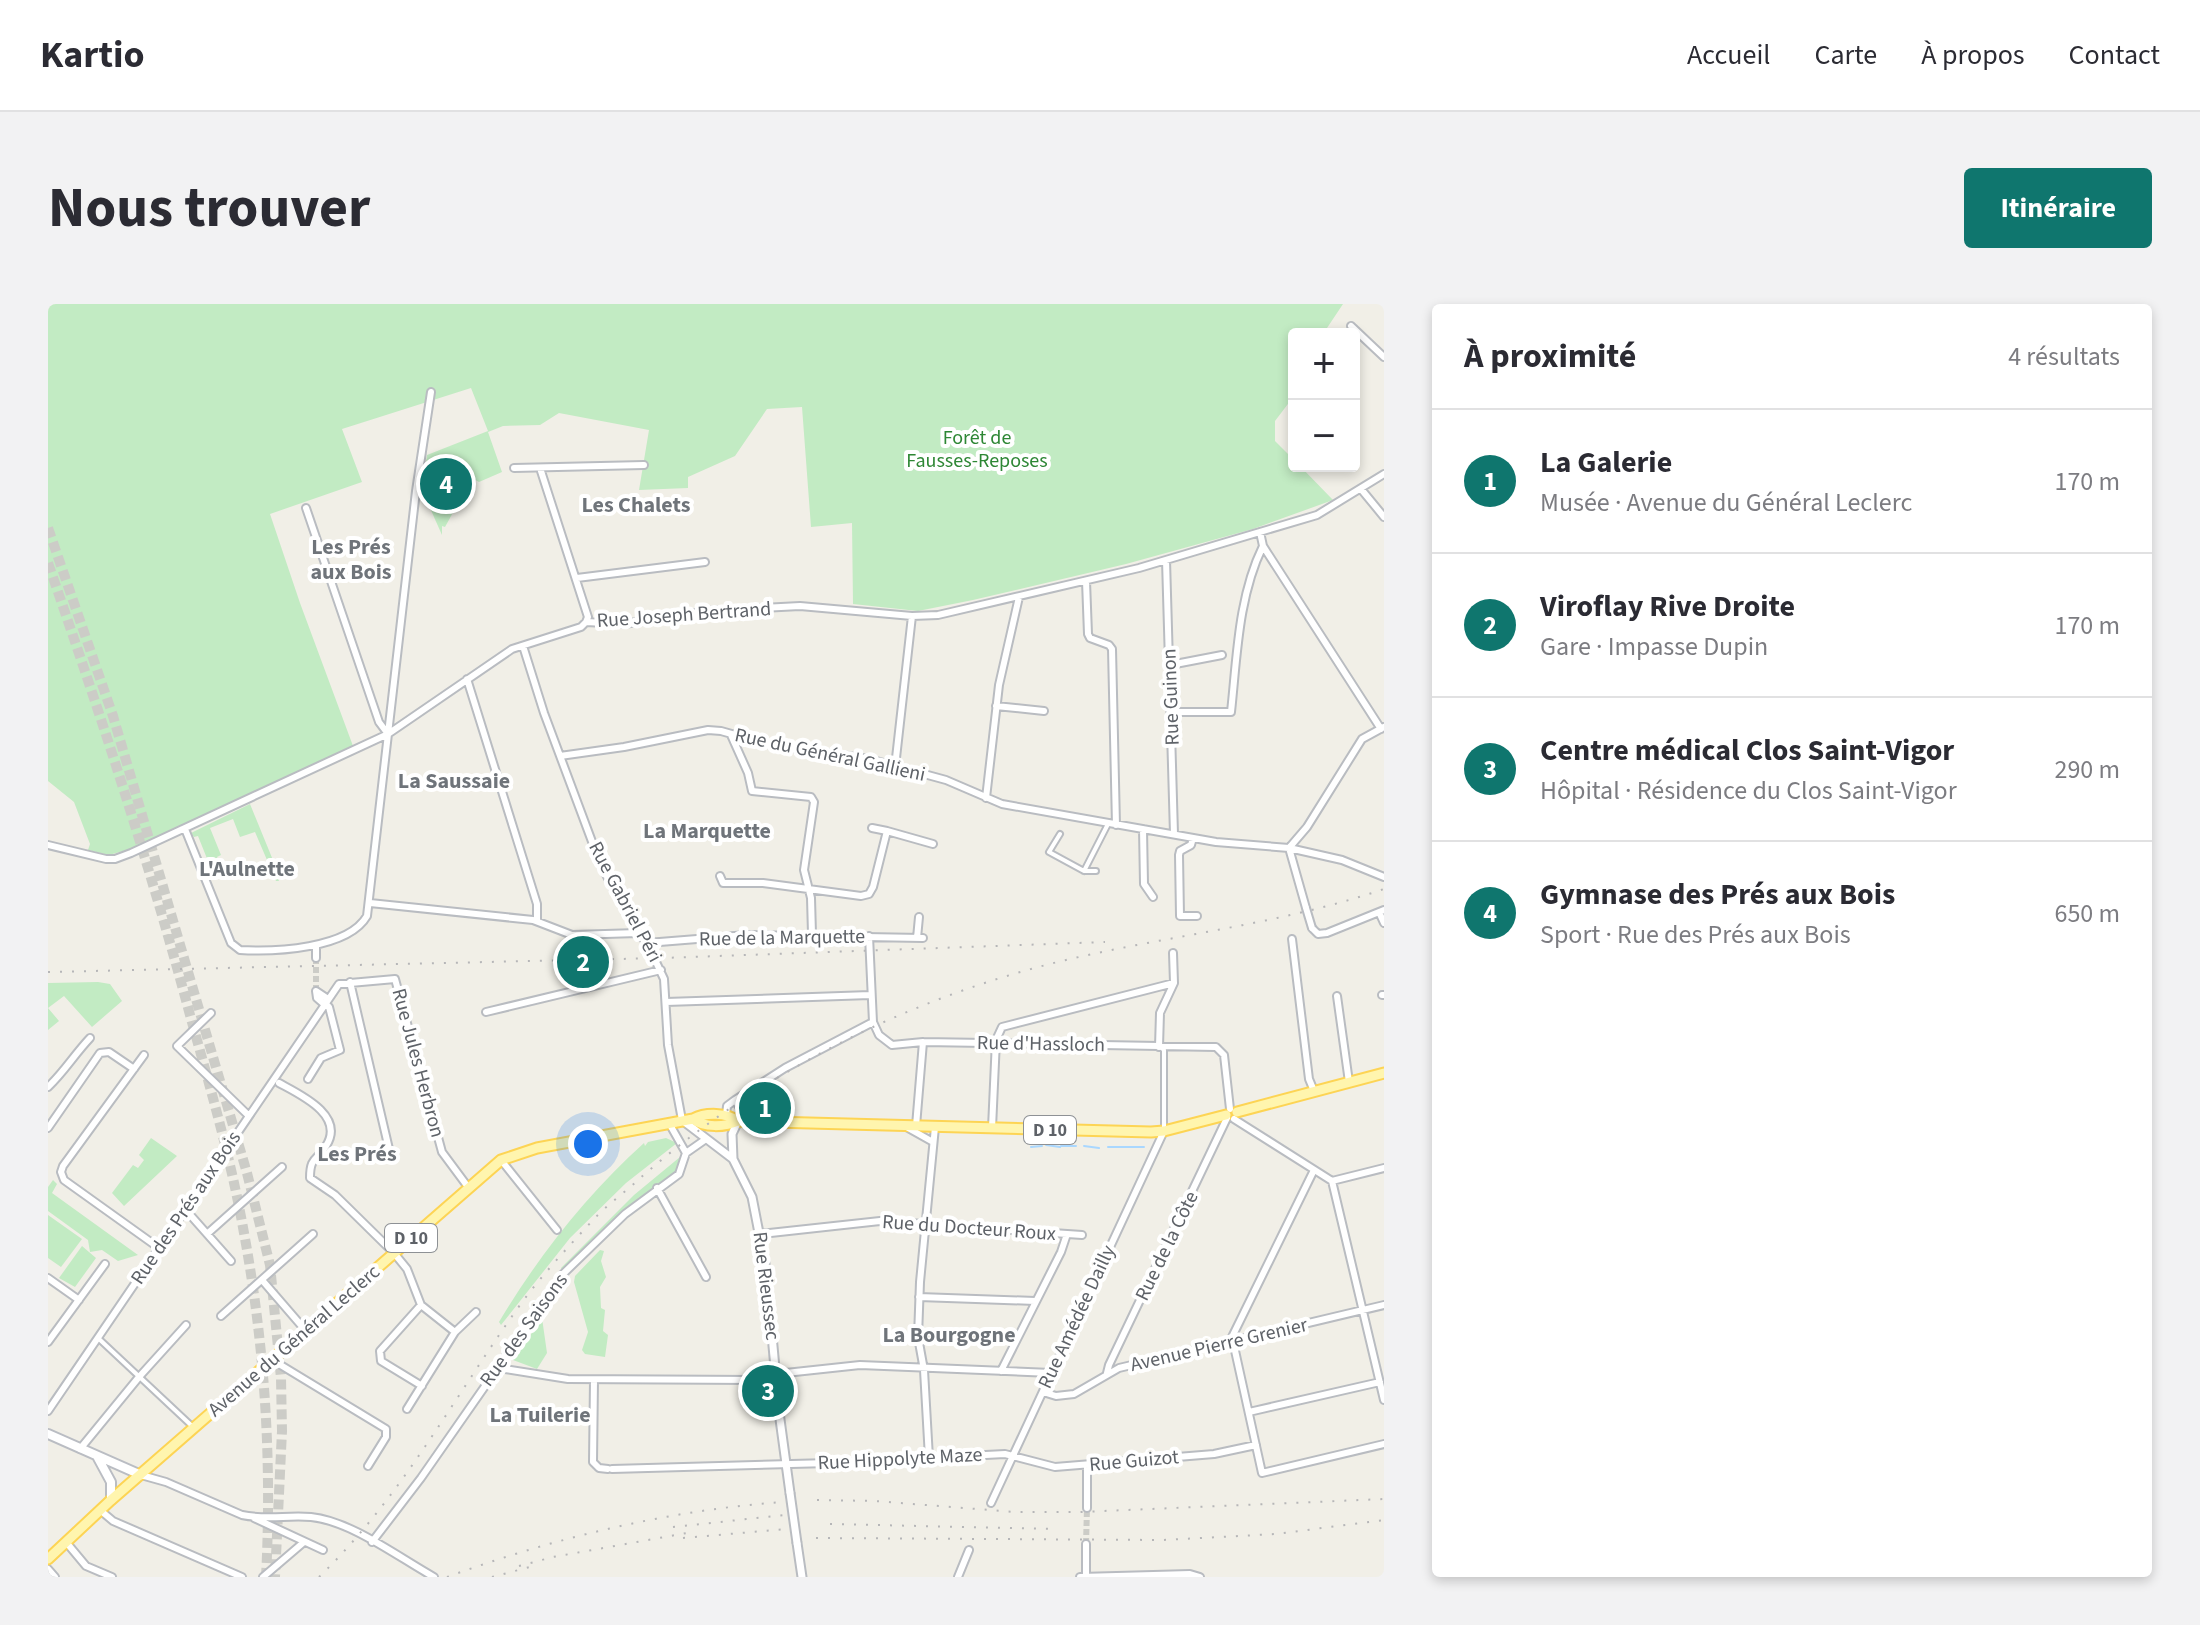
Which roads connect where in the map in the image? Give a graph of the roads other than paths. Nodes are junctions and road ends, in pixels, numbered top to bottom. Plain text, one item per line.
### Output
1 (1351, 326) dead end
2 (1384, 357) edge
3 (431, 392) dead end
4 (644, 465) dead end
5 (514, 468) dead end
6 (540, 468) junction
7 (1384, 474) edge
8 (1361, 489) junction
9 (306, 508) dead end
10 (1384, 517) edge
11 (1260, 532) junction
12 (1263, 546) junction
13 (1166, 560) junction
14 (705, 562) dead end
15 (577, 578) junction
16 (1086, 581) junction
17 (1019, 597) junction
18 (912, 616) junction
19 (586, 622) junction
20 (523, 646) junction
21 (1222, 655) dead end
22 (1170, 665) junction
23 (467, 679) junction
24 (996, 706) junction
25 (1044, 711) dead end
26 (1171, 712) junction
27 (1383, 728) edge
28 (388, 734) junction
29 (731, 735) junction
30 (560, 756) junction
31 (895, 767) junction
32 (986, 798) junction
33 (1112, 824) junction
34 (872, 828) dead end
35 (185, 829) junction
36 (1143, 829) junction
37 (887, 831) junction
38 (1060, 834) dead end
39 (1174, 834) junction
40 (1193, 838) junction
41 (933, 844) dead end
42 (48, 845) edge
43 (1289, 848) junction
44 (1084, 871) junction
45 (1096, 871) dead end
46 (720, 876) dead end
47 (1384, 877) edge
48 (809, 890) junction
49 (1153, 897) dead end
50 (370, 903) junction
51 (1381, 911) edge
52 (1197, 916) dead end
53 (919, 917) dead end
54 (537, 920) junction
55 (1384, 923) edge
56 (638, 933) junction
57 (812, 934) junction
58 (869, 936) junction
59 (1292, 939) dead end
60 (647, 943) junction
61 (316, 946) junction
62 (1173, 953) dead end
63 (316, 958) tunnel mouth
64 (661, 970) junction
65 (350, 982) junction
66 (1174, 983) junction
67 (870, 995) junction
68 (1337, 996) dead end
69 (326, 1002) junction
70 (666, 1002) junction
71 (486, 1012) dead end
72 (211, 1013) dead end
73 (873, 1022) junction
74 (90, 1038) dead end
75 (923, 1042) junction
76 (995, 1044) junction
77 (1159, 1047) junction
78 (144, 1055) dead end
79 (134, 1069) junction
80 (1384, 1073) edge
81 (308, 1079) dead end
82 (1349, 1082) junction
83 (279, 1083) dead end
84 (48, 1087) edge
85 (1314, 1091) junction
86 (735, 1100) junction
87 (726, 1115) junction
88 (1231, 1115) junction
89 (249, 1116) junction
90 (693, 1119) junction
91 (682, 1120) junction
92 (738, 1121) junction
93 (669, 1123) junction
94 (910, 1127) junction
95 (935, 1127) junction
96 (48, 1128) edge
97 (992, 1129) junction
98 (1164, 1131) junction
99 (706, 1139) junction
100 (933, 1142) junction
101 (389, 1149) dead end
102 (686, 1153) junction
103 (733, 1159) junction
104 (501, 1160) junction
105 (282, 1167) dead end
106 (1384, 1168) edge
107 (1314, 1170) junction
108 (1332, 1181) junction
109 (468, 1187) junction
110 (657, 1188) junction
111 (185, 1209) junction
112 (925, 1224) junction
113 (557, 1230) dead end
114 (207, 1234) junction
115 (313, 1234) dead end
116 (761, 1234) junction
117 (1067, 1234) junction
118 (1082, 1235) dead end
119 (159, 1248) junction
120 (394, 1253) junction
121 (231, 1261) dead end
122 (105, 1264) dead end
123 (706, 1277) dead end
124 (48, 1278) edge
125 (262, 1280) junction
126 (919, 1297) junction
127 (79, 1300) junction
128 (1035, 1301) junction
129 (421, 1305) junction
130 (1384, 1305) edge
131 (1367, 1310) junction
132 (476, 1312) dead end
133 (221, 1316) dead end
134 (186, 1325) dead end
135 (306, 1331) junction
136 (455, 1332) junction
137 (98, 1338) junction
138 (48, 1342) edge
139 (1231, 1342) junction
140 (274, 1361) junction
141 (505, 1369) dead end
142 (924, 1370) junction
143 (1001, 1371) junction
144 (1051, 1373) junction
145 (1107, 1373) junction
146 (776, 1375) junction
147 (139, 1377) junction
148 (594, 1380) junction
149 (755, 1380) junction
150 (1380, 1382) junction
151 (777, 1385) junction
152 (422, 1386) junction
153 (1043, 1392) junction
154 (1384, 1400) edge
155 (407, 1409) dead end
156 (48, 1411) edge
157 (1249, 1412) junction
158 (195, 1429) junction
159 (48, 1434) edge
160 (1384, 1444) edge
161 (1256, 1445) junction
162 (80, 1449) junction
163 (1014, 1456) junction
164 (98, 1457) junction
165 (929, 1458) junction
166 (787, 1463) junction
167 (1087, 1465) junction
168 (368, 1466) dead end
169 (141, 1475) junction
170 (111, 1500) junction
171 (991, 1503) dead end
172 (1087, 1508) tunnel mouth
173 (100, 1510) junction
174 (253, 1518) junction
175 (383, 1528) junction
176 (66, 1542) junction
177 (304, 1542) junction
178 (372, 1542) junction
179 (1086, 1544) tunnel mouth
180 (383, 1549) junction
181 (323, 1550) dead end
182 (969, 1550) dead end
183 (48, 1559) edge
184 (48, 1569) edge
185 (432, 1576) edge
186 (55, 1577) edge
187 (112, 1577) edge
188 (242, 1577) edge
189 (263, 1577) edge
190 (802, 1577) edge
191 (958, 1577) edge
192 (1080, 1577) edge
193 (1086, 1577) edge
194 (1200, 1577) edge

1 - 2 street
3 - 28 street
4 - 6 street
5 - 6 street
6 - 15 street
7 - 8 street, Rue Joseph Bertrand
8 - 10 street
8 - 11 street, Rue Joseph Bertrand
9 - 28 street
11 - 12 street
11 - 13 street, Rue Joseph Bertrand
12 - 26 street
12 - 27 street
13 - 16 street, Rue Joseph Bertrand
13 - 22 street, Rue Guinon
14 - 15 street
15 - 19 street
16 - 17 street, Rue Joseph Bertrand
16 - 33 street
17 - 18 street, Rue Joseph Bertrand
17 - 24 street
18 - 19 street, Rue Joseph Bertrand
18 - 31 street
19 - 20 street, Rue Joseph Bertrand
20 - 23 street, Rue Joseph Bertrand
20 - 30 street, Rue Gabriel Péri
21 - 22 street
22 - 26 street, Rue Guinon
23 - 28 street, Rue Joseph Bertrand
23 - 54 street
24 - 25 street
24 - 32 street
26 - 39 street, Rue Guinon
27 - 43 street
28 - 35 street, Rue Joseph Bertrand
28 - 50 street
29 - 30 street, Rue du Général Gallieni
29 - 31 street, Rue du Général Gallieni
29 - 48 street
30 - 56 street, Rue Gabriel Péri
31 - 32 street, Rue du Général Gallieni
32 - 33 street, Rue du Général Gallieni
33 - 36 street, Rue du Général Gallieni
33 - 44 street
34 - 37 street
35 - 42 street, Rue Joseph Bertrand
35 - 61 street
36 - 39 street, Rue du Général Gallieni
36 - 49 street
37 - 41 street
37 - 48 street
38 - 44 street
39 - 40 street, Rue du Général Gallieni
40 - 43 street, Rue du Général Gallieni
40 - 52 street
43 - 47 street, Rue du Général Gallieni
43 - 51 street, bridge
44 - 45 street
46 - 48 street
48 - 57 street
50 - 54 street
50 - 61 street
51 - 55 street
53 - 58 street, Rue de la Marquette
54 - 56 street
56 - 60 street, Rue Gabriel Péri
57 - 58 street, Rue de la Marquette
57 - 60 street, Rue de la Marquette
58 - 67 street
59 - 85 street
60 - 64 street, Rue Gabriel Péri
61 - 63 street
62 - 66 street
64 - 70 street, Rue Gabriel Péri
64 - 71 street
65 - 69 street, Rue des Prés aux Bois
65 - 101 street
65 - 109 street, Rue Jules Herbron
66 - 76 street
66 - 77 street
67 - 70 street
67 - 73 street
68 - 82 street
69 - 81 street
69 - 89 street, Rue des Prés aux Bois
70 - 91 street, Rue Gabriel Péri
72 - 89 street
73 - 75 street, Rue d'Hassloch
73 - 86 street
74 - 84 street
75 - 76 street, Rue d'Hassloch
75 - 94 street
76 - 77 street, Rue d'Hassloch
76 - 97 street
77 - 88 street, Rue d'Hassloch
77 - 98 street
78 - 79 street
79 - 96 street
79 - 119 street
80 - 82 main road, Avenue du Général Leclerc / D 10
82 - 85 main road, Avenue du Général Leclerc / D 10
83 - 120 street
85 - 88 main road, Avenue du Général Leclerc / D 10
86 - 87 street
86 - 92 street
87 - 90 main road, Avenue du Général Leclerc / D 10
87 - 92 main road, Avenue du Général Leclerc / D 10
88 - 98 main road, Avenue du Général Leclerc / D 10
88 - 107 street
88 - 145 street, Rue de la Côte
89 - 111 street, Rue des Prés aux Bois
90 - 91 main road, Avenue du Général Leclerc / D 10
90 - 92 main road, Avenue du Général Leclerc / D 10
91 - 93 main road, Avenue du Général Leclerc / D 10
91 - 99 street, Rue Rieussec
92 - 94 main road, Avenue du Général Leclerc / D 10
92 - 103 street
93 - 102 street
93 - 104 main road, Avenue du Général Leclerc / D 10
94 - 95 main road, Avenue du Général Leclerc / D 10
94 - 100 street
95 - 97 main road, Avenue du Général Leclerc / D 10
95 - 100 street
97 - 98 main road, Avenue du Général Leclerc / D 10
98 - 144 street, Rue Amédée Dailly
99 - 102 street, Rue des Saisons
99 - 103 street, Rue Rieussec
100 - 112 street
102 - 110 street, Rue des Saisons
103 - 116 street, Rue Rieussec
104 - 109 main road, Avenue du Général Leclerc / D 10
104 - 113 street
105 - 114 street
106 - 108 street
107 - 108 street
107 - 139 street
108 - 131 street
109 - 120 main road, Avenue du Général Leclerc / D 10
110 - 123 street
110 - 175 street, Rue des Saisons
111 - 114 street
111 - 119 street, Rue des Prés aux Bois
112 - 116 street, Rue du Docteur Roux
112 - 117 street, Rue du Docteur Roux
112 - 126 street
114 - 121 street
115 - 125 street
116 - 146 street, Rue Rieussec
117 - 118 street, Rue du Docteur Roux
117 - 128 street
119 - 137 street, Rue des Prés aux Bois
120 - 129 street
120 - 135 main road, Avenue du Général Leclerc / D 10
122 - 127 street
124 - 127 street
125 - 133 street
125 - 135 street
126 - 128 street
126 - 142 street
127 - 138 street
128 - 143 street
129 - 136 street
129 - 152 street
130 - 131 street
131 - 139 street, Avenue Pierre Grenier
131 - 150 street
132 - 136 street
134 - 147 street
135 - 140 main road, Avenue du Général Leclerc / D 10
136 - 152 street
137 - 147 street
137 - 156 street, Rue des Prés aux Bois
139 - 145 street, Avenue Pierre Grenier
139 - 157 street
140 - 158 main road, Avenue du Général Leclerc / D 10
140 - 168 street
141 - 148 street
142 - 143 street
142 - 146 street
142 - 165 street
143 - 144 street
144 - 153 street, Rue Amédée Dailly
145 - 153 street, Avenue Pierre Grenier
146 - 149 street
146 - 151 street, Rue Rieussec
147 - 158 street
147 - 162 street
148 - 149 street
148 - 166 street, Rue Hippolyte Maze
149 - 151 street
150 - 154 street
150 - 157 street
151 - 166 street, Rue Rieussec
152 - 155 street
153 - 163 street, Rue Amédée Dailly
157 - 161 street
158 - 169 main road, Avenue du Général Leclerc / D 10
159 - 162 main road
160 - 161 street
161 - 167 street, Rue Guizot
162 - 164 main road
163 - 165 street, Rue Hippolyte Maze
163 - 167 street, Rue Guizot
163 - 171 street, Rue Amédée Dailly
164 - 169 main road
164 - 170 main road
165 - 166 street, Rue Hippolyte Maze
166 - 190 street, Rue Rieussec, bridge
167 - 172 street
169 - 170 main road, Avenue du Général Leclerc / D 10
169 - 174 street
170 - 173 main road, Avenue du Général Leclerc / D 10
173 - 176 main road, Avenue du Général Leclerc / D 10
173 - 188 street
174 - 177 street
174 - 178 street
175 - 178 street, Rue des Saisons
175 - 180 street
176 - 183 main road, Avenue du Général Leclerc / D 10
176 - 187 street
177 - 181 street
177 - 189 street
178 - 180 street
179 - 193 street
180 - 185 street
182 - 191 street
184 - 186 street
192 - 193 street
193 - 194 street

